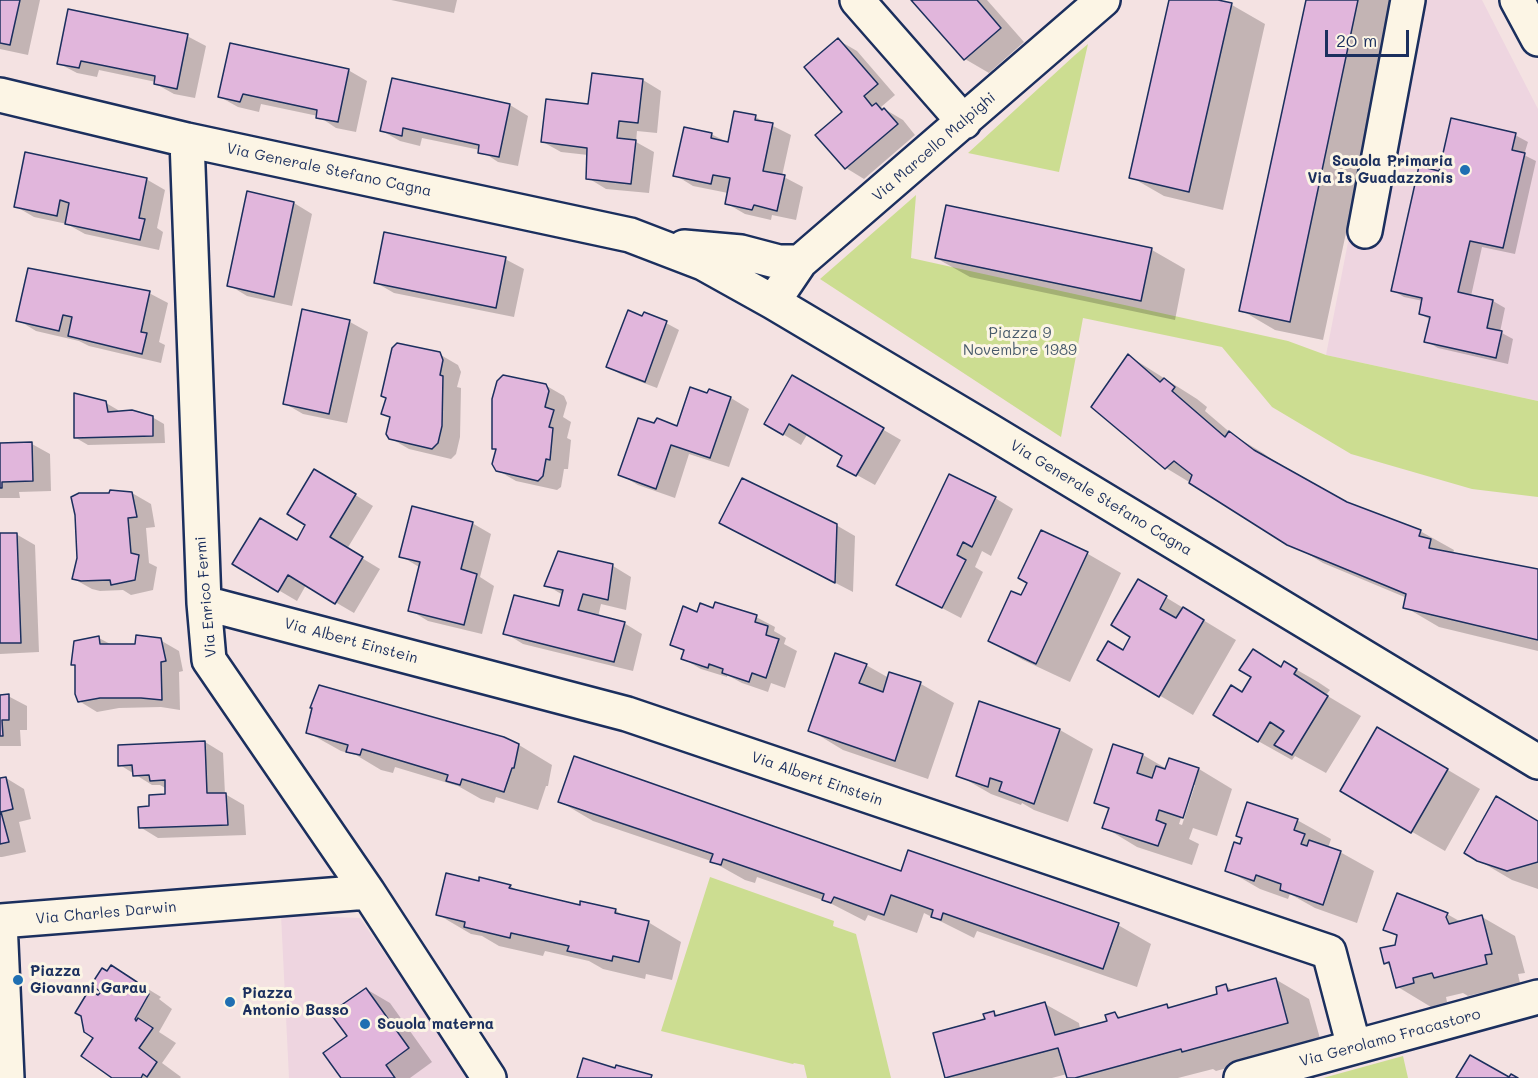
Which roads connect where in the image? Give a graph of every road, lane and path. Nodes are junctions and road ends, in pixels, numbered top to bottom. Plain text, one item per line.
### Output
1 (857, 0) edge
2 (1103, 0) edge
3 (1408, 0) edge
4 (1516, 0) edge
5 (1538, 39) edge
6 (0, 95) edge
7 (964, 122) junction
8 (187, 140) junction
9 (1365, 231) dead end
10 (657, 245) junction
11 (800, 262) junction
12 (773, 302) junction
13 (204, 603) junction
14 (1538, 762) edge
15 (368, 892) junction
16 (0, 921) edge
17 (1538, 997) edge
18 (1354, 1047) junction
19 (7, 1078) edge
20 (489, 1078) edge
21 (1241, 1078) edge

1 - 7 street
2 - 7 street, Via Marcello Malpighi
3 - 9 street
4 - 5 street
6 - 8 street, Via Generale Stefano Cagna
7 - 11 street, Via Marcello Malpighi
8 - 10 street, Via Generale Stefano Cagna
8 - 13 street, Via Enrico Fermi
10 - 11 street, Via Generale Stefano Cagna
10 - 12 street, Via Generale Stefano Cagna
11 - 12 street, Via Marcello Malpighi
12 - 14 street, Via Generale Stefano Cagna
13 - 15 street, Via Enrico Fermi
13 - 18 street, Via Albert Einstein
15 - 16 street, Via Charles Darwin
15 - 20 street, Via Enrico Fermi
16 - 19 street, Via Charles Darwin
17 - 18 street, Via Gerolamo Fracastoro
18 - 21 street, Via Gerolamo Fracastoro

